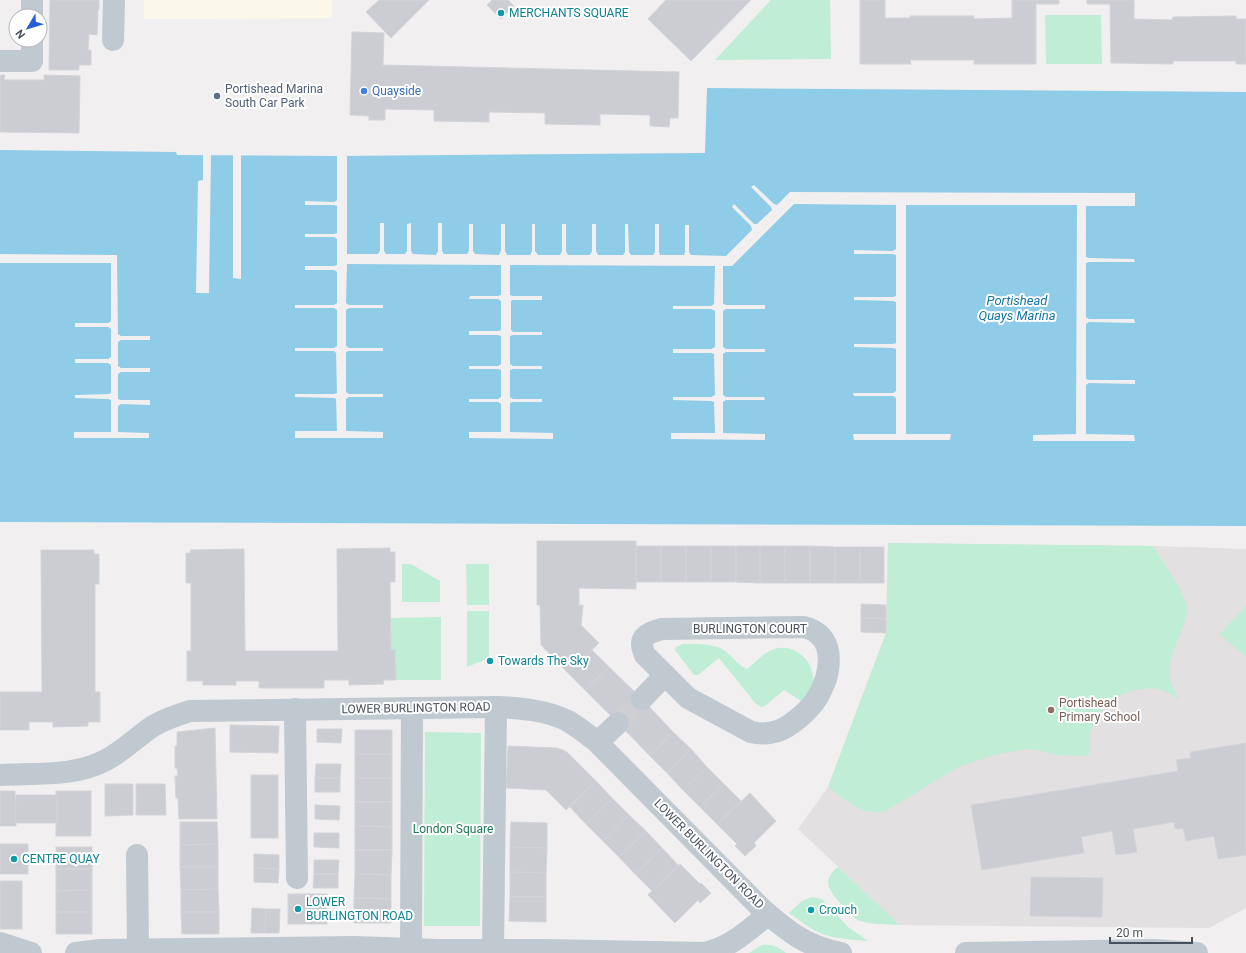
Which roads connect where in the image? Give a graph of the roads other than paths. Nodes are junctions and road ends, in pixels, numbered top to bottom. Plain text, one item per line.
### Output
1 (114, 0) edge
2 (113, 40) dead end
3 (32, 48) edge
4 (0, 61) edge
5 (665, 676) junction
6 (642, 699) tunnel mouth
7 (496, 707) junction
8 (412, 708) junction
9 (295, 709) junction
10 (618, 723) tunnel mouth
11 (598, 742) junction
12 (0, 775) edge
13 (137, 855) dead end
14 (297, 878) dead end
15 (768, 914) junction
16 (0, 943) edge
17 (410, 949) junction
18 (138, 950) junction
19 (493, 950) junction
20 (31, 953) edge
21 (76, 953) edge
22 (841, 953) edge
23 (966, 953) edge
24 (1196, 953) edge

1 - 2 street
3 - 4 street
5 - 5 street, BURLINGTON COURT
5 - 6 street
7 - 8 street, LOWER BURLINGTON ROAD
7 - 11 street, LOWER BURLINGTON ROAD
7 - 19 street
8 - 9 street, LOWER BURLINGTON ROAD
8 - 17 street
9 - 12 street, LOWER BURLINGTON ROAD
9 - 14 street
10 - 11 street
11 - 15 street, LOWER BURLINGTON ROAD
13 - 18 street
15 - 19 street
15 - 22 street, LOWER BURLINGTON ROAD
16 - 20 street
17 - 18 street
17 - 19 street
18 - 21 street
23 - 24 street

